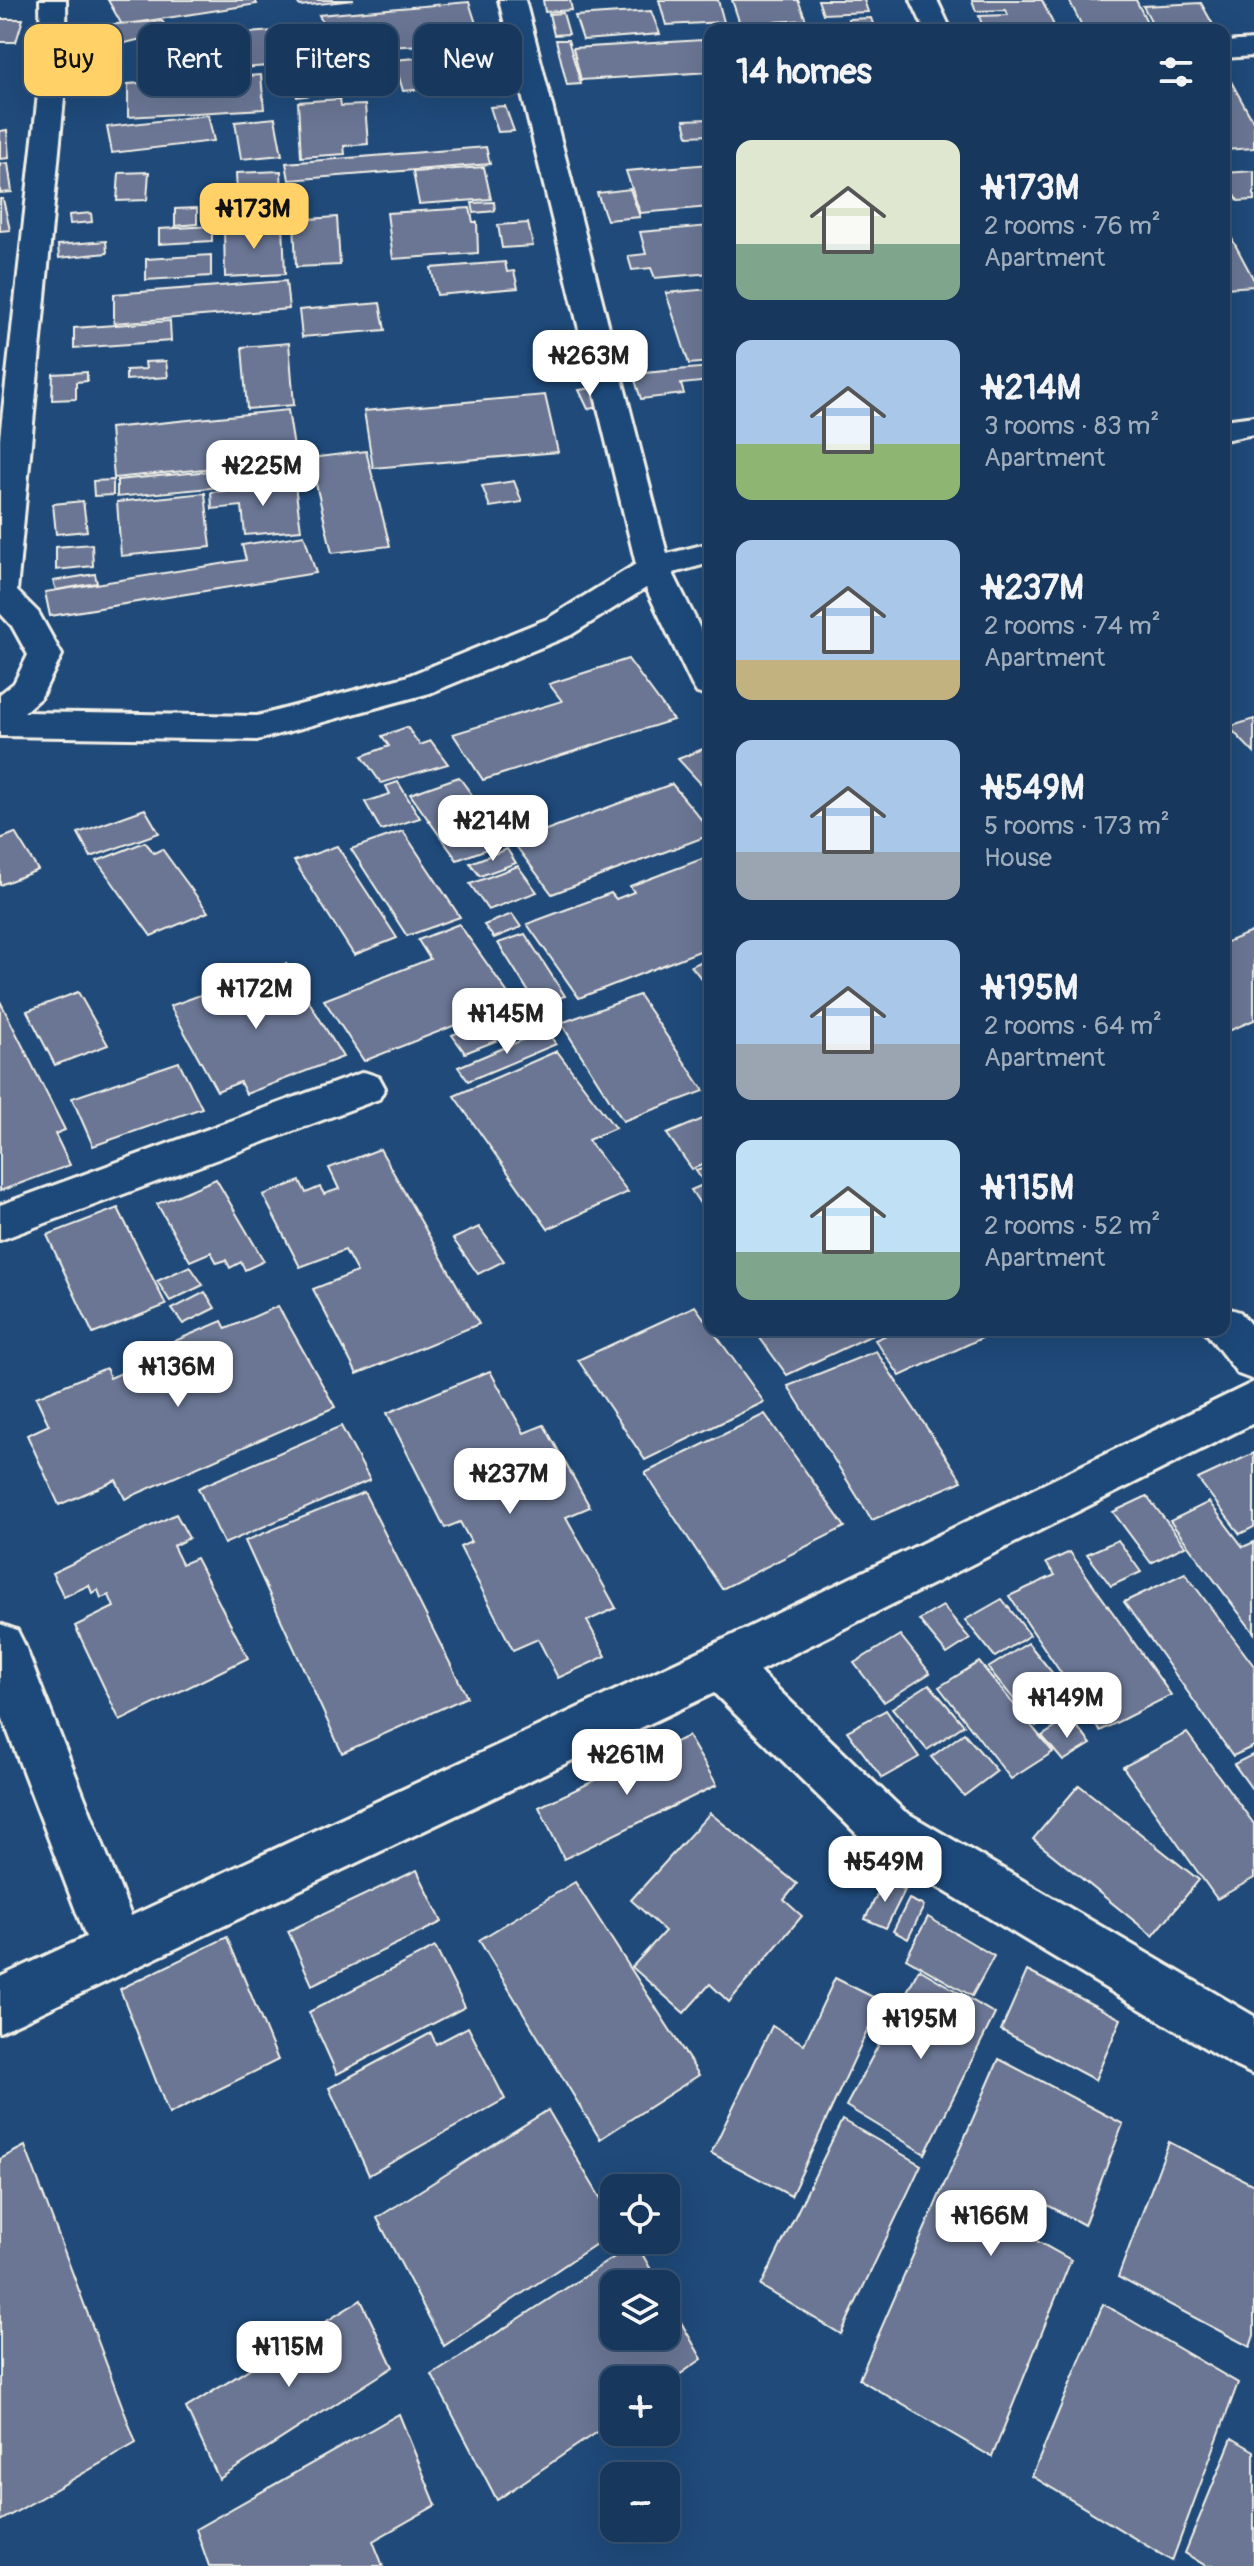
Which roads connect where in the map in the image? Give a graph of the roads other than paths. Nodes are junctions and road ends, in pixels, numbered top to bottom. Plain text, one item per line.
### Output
1 (53, 0) edge
2 (512, 0) edge
3 (924, 0) edge
4 (935, 24) edge
5 (1254, 48) edge
6 (1230, 50) edge
7 (1254, 425) edge
8 (1230, 429) edge
9 (704, 555) edge
10 (654, 568) junction
11 (704, 672) edge
12 (0, 714) edge
13 (0, 724) edge
14 (364, 1088) dead end
15 (0, 1223) edge
16 (1230, 1332) edge
17 (1254, 1361) edge
18 (1254, 1401) edge
19 (0, 1646) edge
20 (720, 1666) junction
21 (117, 1949) junction
22 (0, 2005) edge
23 (1254, 2047) edge

1 - 12 street
2 - 10 street
3 - 4 street
5 - 6 street
7 - 8 street
9 - 10 street
10 - 11 street
10 - 13 street
14 - 15 street
16 - 17 street
18 - 20 street
19 - 21 street
20 - 21 street
20 - 23 street
21 - 22 street

